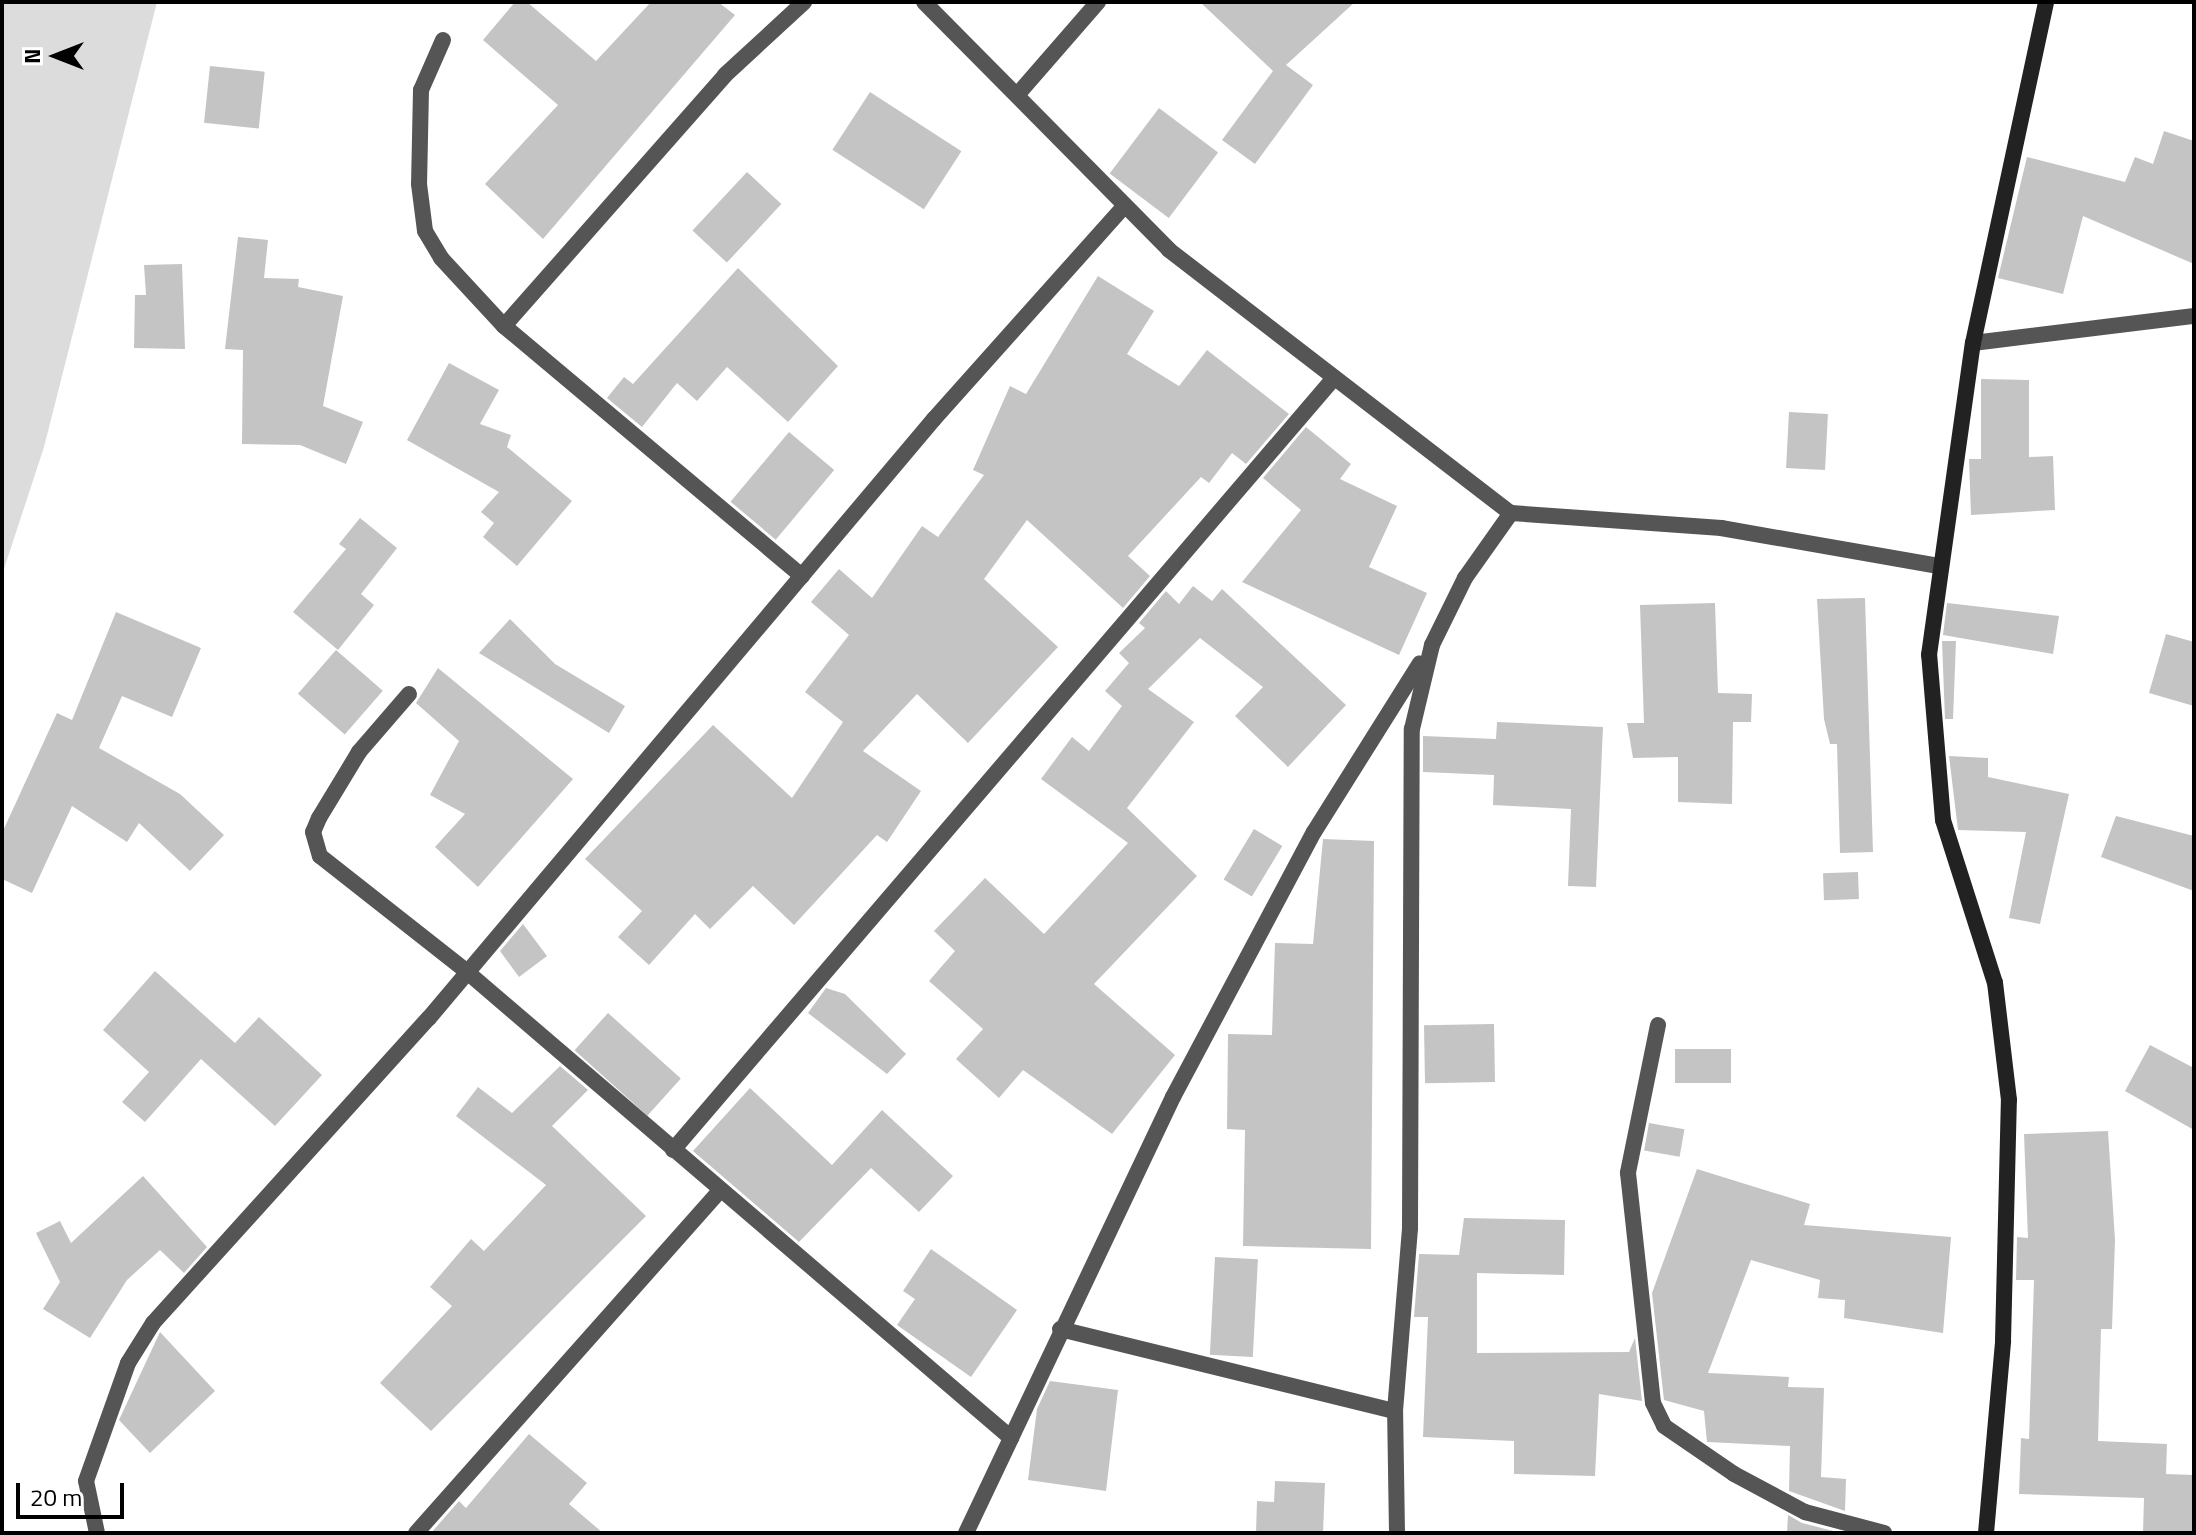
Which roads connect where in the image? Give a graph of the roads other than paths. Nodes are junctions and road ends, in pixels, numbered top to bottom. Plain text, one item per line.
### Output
1 (804, 2) edge
2 (924, 2) edge
3 (1098, 2) edge
4 (2046, 2) edge
5 (443, 40) dead end
6 (1018, 94) junction
7 (1122, 209) junction
8 (2194, 316) edge
9 (504, 326) junction
10 (1973, 343) junction
11 (1334, 378) junction
12 (1511, 513) junction
13 (1939, 566) junction
14 (802, 576) junction
15 (1432, 645) junction
16 (409, 694) dead end
17 (466, 971) junction
18 (1658, 1025) dead end
19 (673, 1150) junction
20 (720, 1190) junction
21 (1060, 1329) junction
22 (1395, 1411) junction
23 (1011, 1438) junction
24 (97, 1533) edge
25 (416, 1533) edge
26 (966, 1533) edge
27 (1397, 1533) edge
28 (1884, 1533) edge
29 (1986, 1533) edge

1 - 9 street
2 - 6 street
3 - 6 street
4 - 10 street
5 - 9 street
6 - 7 street
7 - 11 street
7 - 14 street
8 - 10 street
9 - 14 street
10 - 13 street
11 - 12 street
11 - 19 street
12 - 13 street
12 - 15 street
13 - 29 street
14 - 17 street
15 - 21 street
15 - 22 street
16 - 17 street
17 - 19 street
17 - 24 street
18 - 28 street
19 - 20 street
20 - 23 street
20 - 25 street
21 - 22 street
21 - 23 street
22 - 27 street
23 - 26 street

